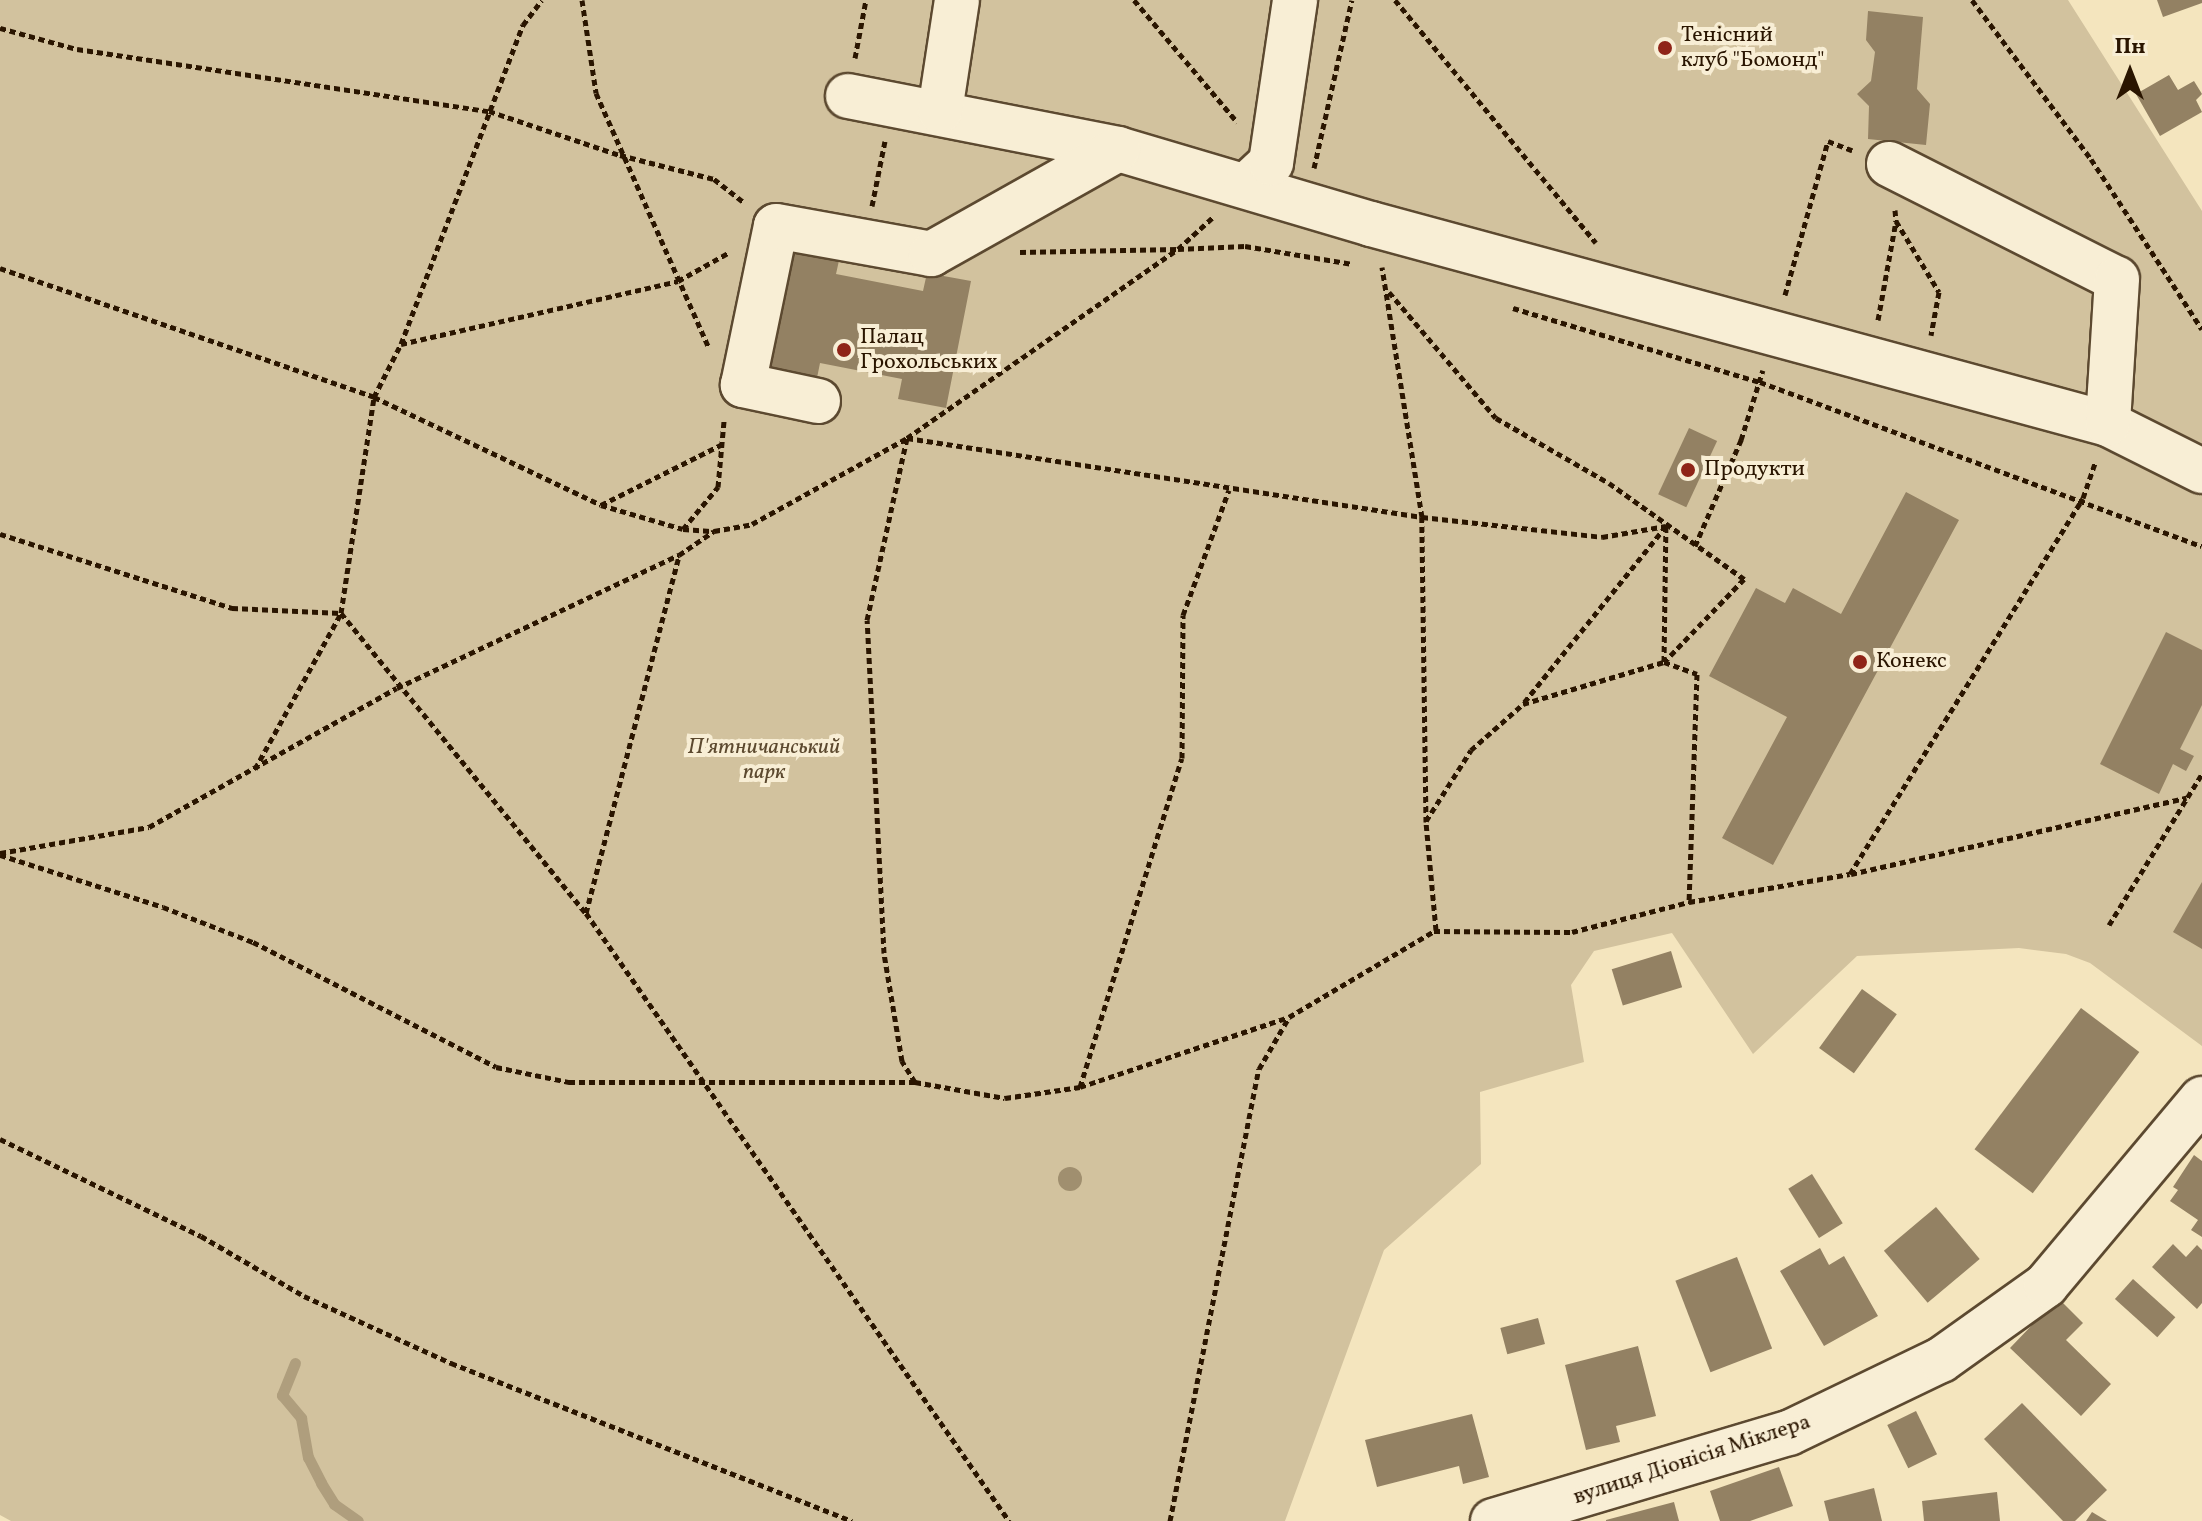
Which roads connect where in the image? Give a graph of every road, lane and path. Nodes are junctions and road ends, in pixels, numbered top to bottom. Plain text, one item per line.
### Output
1 (542, 0) edge
2 (582, 0) edge
3 (866, 0) edge
4 (957, 0) edge
5 (1134, 0) edge
6 (1295, 0) edge
7 (1352, 0) edge
8 (1395, 0) edge
9 (1972, 0) edge
10 (0, 28) edge
11 (848, 96) joint
12 (892, 104) junction
13 (489, 111) junction
14 (940, 111) junction
15 (1118, 149) junction
16 (620, 155) junction
17 (1889, 164) junction
18 (1258, 175) junction
19 (1306, 204) junction
20 (1896, 221) junction
21 (1371, 224) junction
22 (776, 226) junction
23 (865, 242) junction
24 (1178, 249) junction
25 (1601, 250) dead end
26 (1008, 252) dead end
27 (0, 268) edge
28 (1382, 269) junction
29 (1397, 273) dead end
30 (678, 281) junction
31 (1388, 291) junction
32 (1503, 305) dead end
33 (2202, 329) edge
34 (1774, 335) junction
35 (401, 344) junction
36 (711, 352) dead end
37 (1871, 360) junction
38 (1924, 375) junction
39 (1760, 382) junction
40 (374, 397) junction
41 (818, 401) dead end
42 (724, 412) dead end
43 (2108, 424) junction
44 (907, 438) junction
45 (724, 444) junction
46 (2202, 471) edge
47 (1229, 490) junction
48 (2083, 498) junction
49 (601, 505) junction
50 (1422, 517) junction
51 (1666, 526) junction
52 (683, 529) junction
53 (714, 531) junction
54 (0, 534) edge
55 (1695, 546) junction
56 (2202, 546) edge
57 (679, 555) junction
58 (341, 613) junction
59 (1664, 662) junction
60 (397, 688) junction
61 (1523, 704) junction
62 (255, 769) junction
63 (2202, 774) edge
64 (2186, 798) junction
65 (1426, 822) junction
66 (0, 854) edge
67 (1850, 874) junction
68 (1689, 902) junction
69 (586, 913) junction
70 (2109, 925) dead end
71 (1436, 930) junction
72 (1289, 1017) junction
73 (915, 1082) junction
74 (708, 1085) junction
75 (1080, 1087) junction
76 (2202, 1099) edge
77 (1, 1138) edge
78 (852, 1521) edge
79 (1009, 1521) edge
80 (1170, 1521) edge
81 (1493, 1521) edge

1 - 13 path
2 - 16 path
3 - 11 path
4 - 14 street
5 - 18 path
6 - 18 street
7 - 19 path
8 - 25 path
9 - 33 path
10 - 13 path
11 - 12 street
12 - 14 street
12 - 23 path
13 - 16 path
13 - 35 path
14 - 15 street
15 - 18 street
15 - 23 street
16 - 22 path
16 - 30 path
17 - 20 path
17 - 34 path
17 - 43 street
18 - 19 street
19 - 21 street
20 - 37 path
20 - 38 path
21 - 28 path
21 - 34 street
22 - 23 street
22 - 30 path
22 - 41 street
24 - 26 path
24 - 28 path
24 - 44 path
27 - 40 path
28 - 29 path
28 - 31 path
30 - 35 path
30 - 36 path
31 - 50 path
31 - 51 path
32 - 39 path
34 - 37 street
34 - 39 path
35 - 40 path
37 - 38 street
38 - 43 street
39 - 48 path
39 - 55 path
40 - 49 path
40 - 58 path
42 - 45 path
43 - 46 street
43 - 48 path
44 - 47 path
44 - 53 path
44 - 73 path
45 - 49 path
45 - 52 path
47 - 50 path
47 - 75 path
48 - 56 path
48 - 67 path
49 - 52 path
50 - 51 path
50 - 65 path
51 - 55 path
51 - 59 path
51 - 61 path
52 - 53 path
53 - 57 path
54 - 58 path
55 - 59 path
57 - 60 path
57 - 69 path
58 - 60 path
58 - 62 path
59 - 61 path
59 - 68 path
60 - 62 path
60 - 69 path
61 - 65 path
62 - 66 path
63 - 64 path
64 - 67 path
64 - 70 path
65 - 71 path
66 - 74 path
67 - 68 path
68 - 71 path
69 - 74 path
71 - 72 path
72 - 75 path
72 - 80 path
73 - 74 path
73 - 75 path
74 - 79 path
76 - 81 street, вулиця Діонісія Міклера
77 - 78 path

